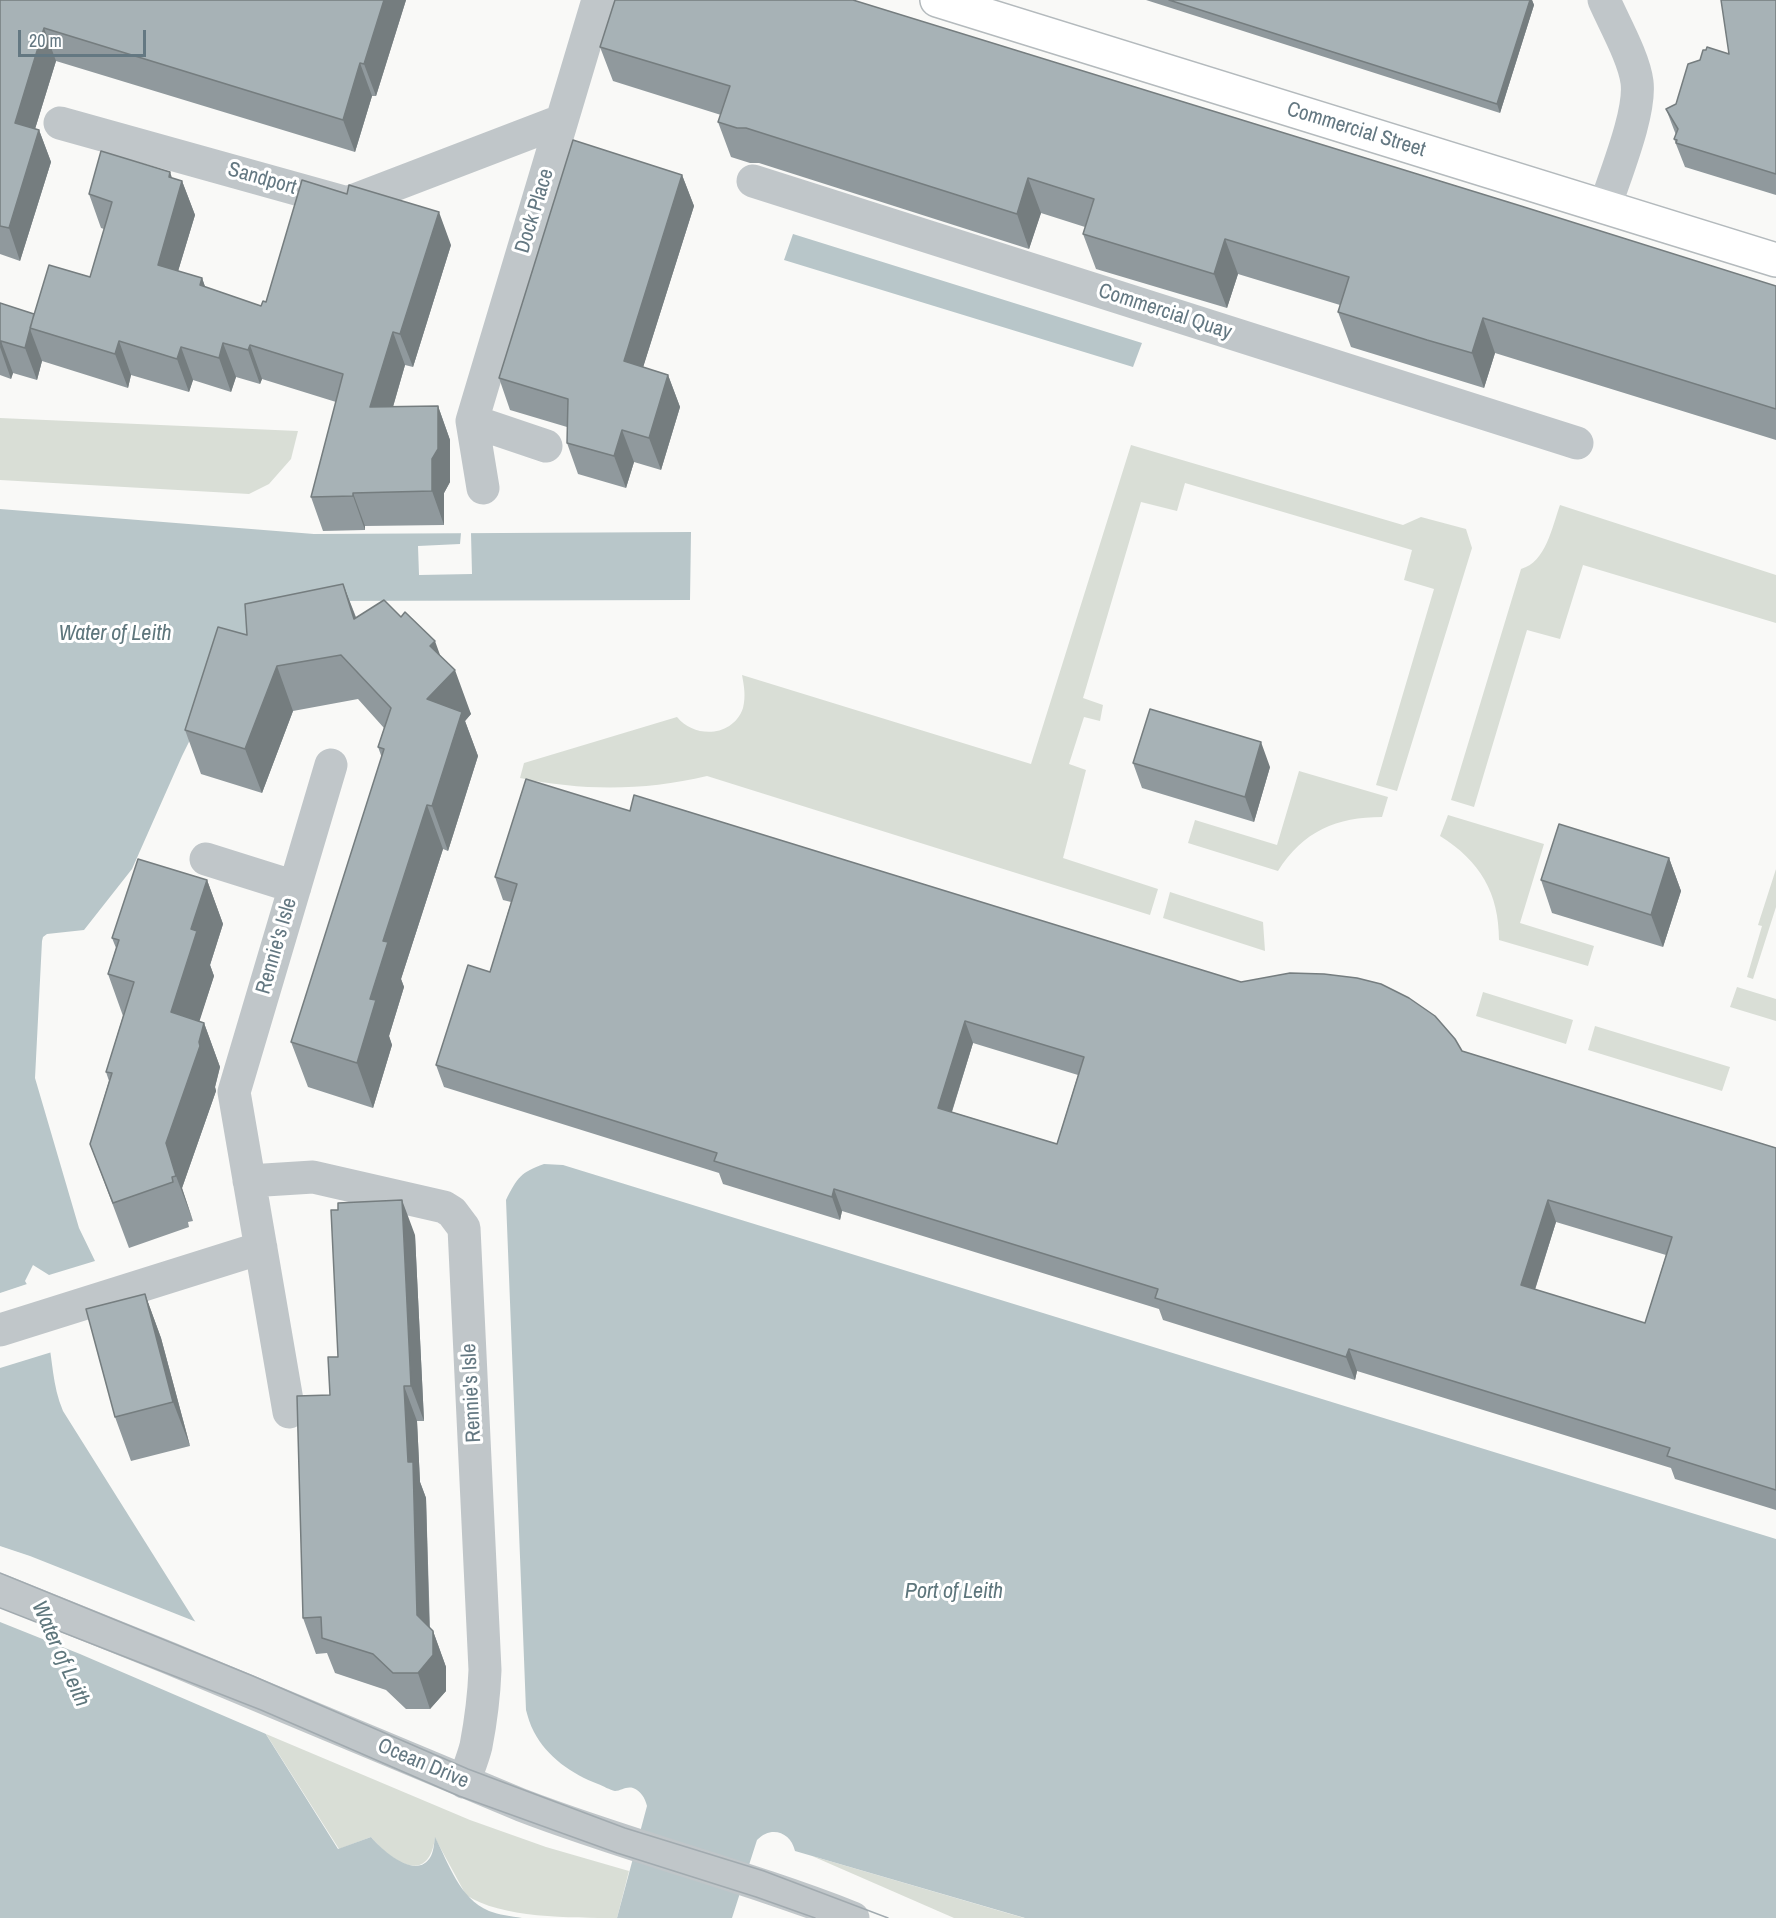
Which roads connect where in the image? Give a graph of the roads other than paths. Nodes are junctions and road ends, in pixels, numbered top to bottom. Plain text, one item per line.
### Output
1 (598, 0) edge
2 (937, 0) edge
3 (1604, 0) edge
4 (561, 121) junction
5 (60, 123) dead end
6 (753, 182) dead end
7 (1605, 207) junction
8 (1776, 260) edge
9 (472, 421) junction
10 (1577, 443) dead end
11 (546, 446) dead end
12 (483, 488) dead end
13 (331, 765) dead end
14 (206, 859) dead end
15 (295, 887) junction
16 (249, 1181) junction
17 (261, 1248) junction
18 (0, 1330) edge
19 (289, 1412) dead end
20 (0, 1590) edge
21 (464, 1782) junction
22 (853, 1918) edge

1 - 4 street, Dock Place
2 - 7 main road, Commercial Street
3 - 7 street
4 - 5 street, Sandport
4 - 9 street, Dock Place
6 - 10 street, Commercial Quay
7 - 8 main road, Commercial Street
9 - 11 street
9 - 12 street, Dock Place
13 - 15 street, Rennie's Isle
14 - 15 street, Rennie's Isle
15 - 16 street, Rennie's Isle
16 - 17 street, Rennie's Isle
16 - 21 street, Rennie's Isle
17 - 18 street
17 - 19 street, Rennie's Isle
20 - 21 street, Ocean Drive
21 - 22 street, Ocean Drive

